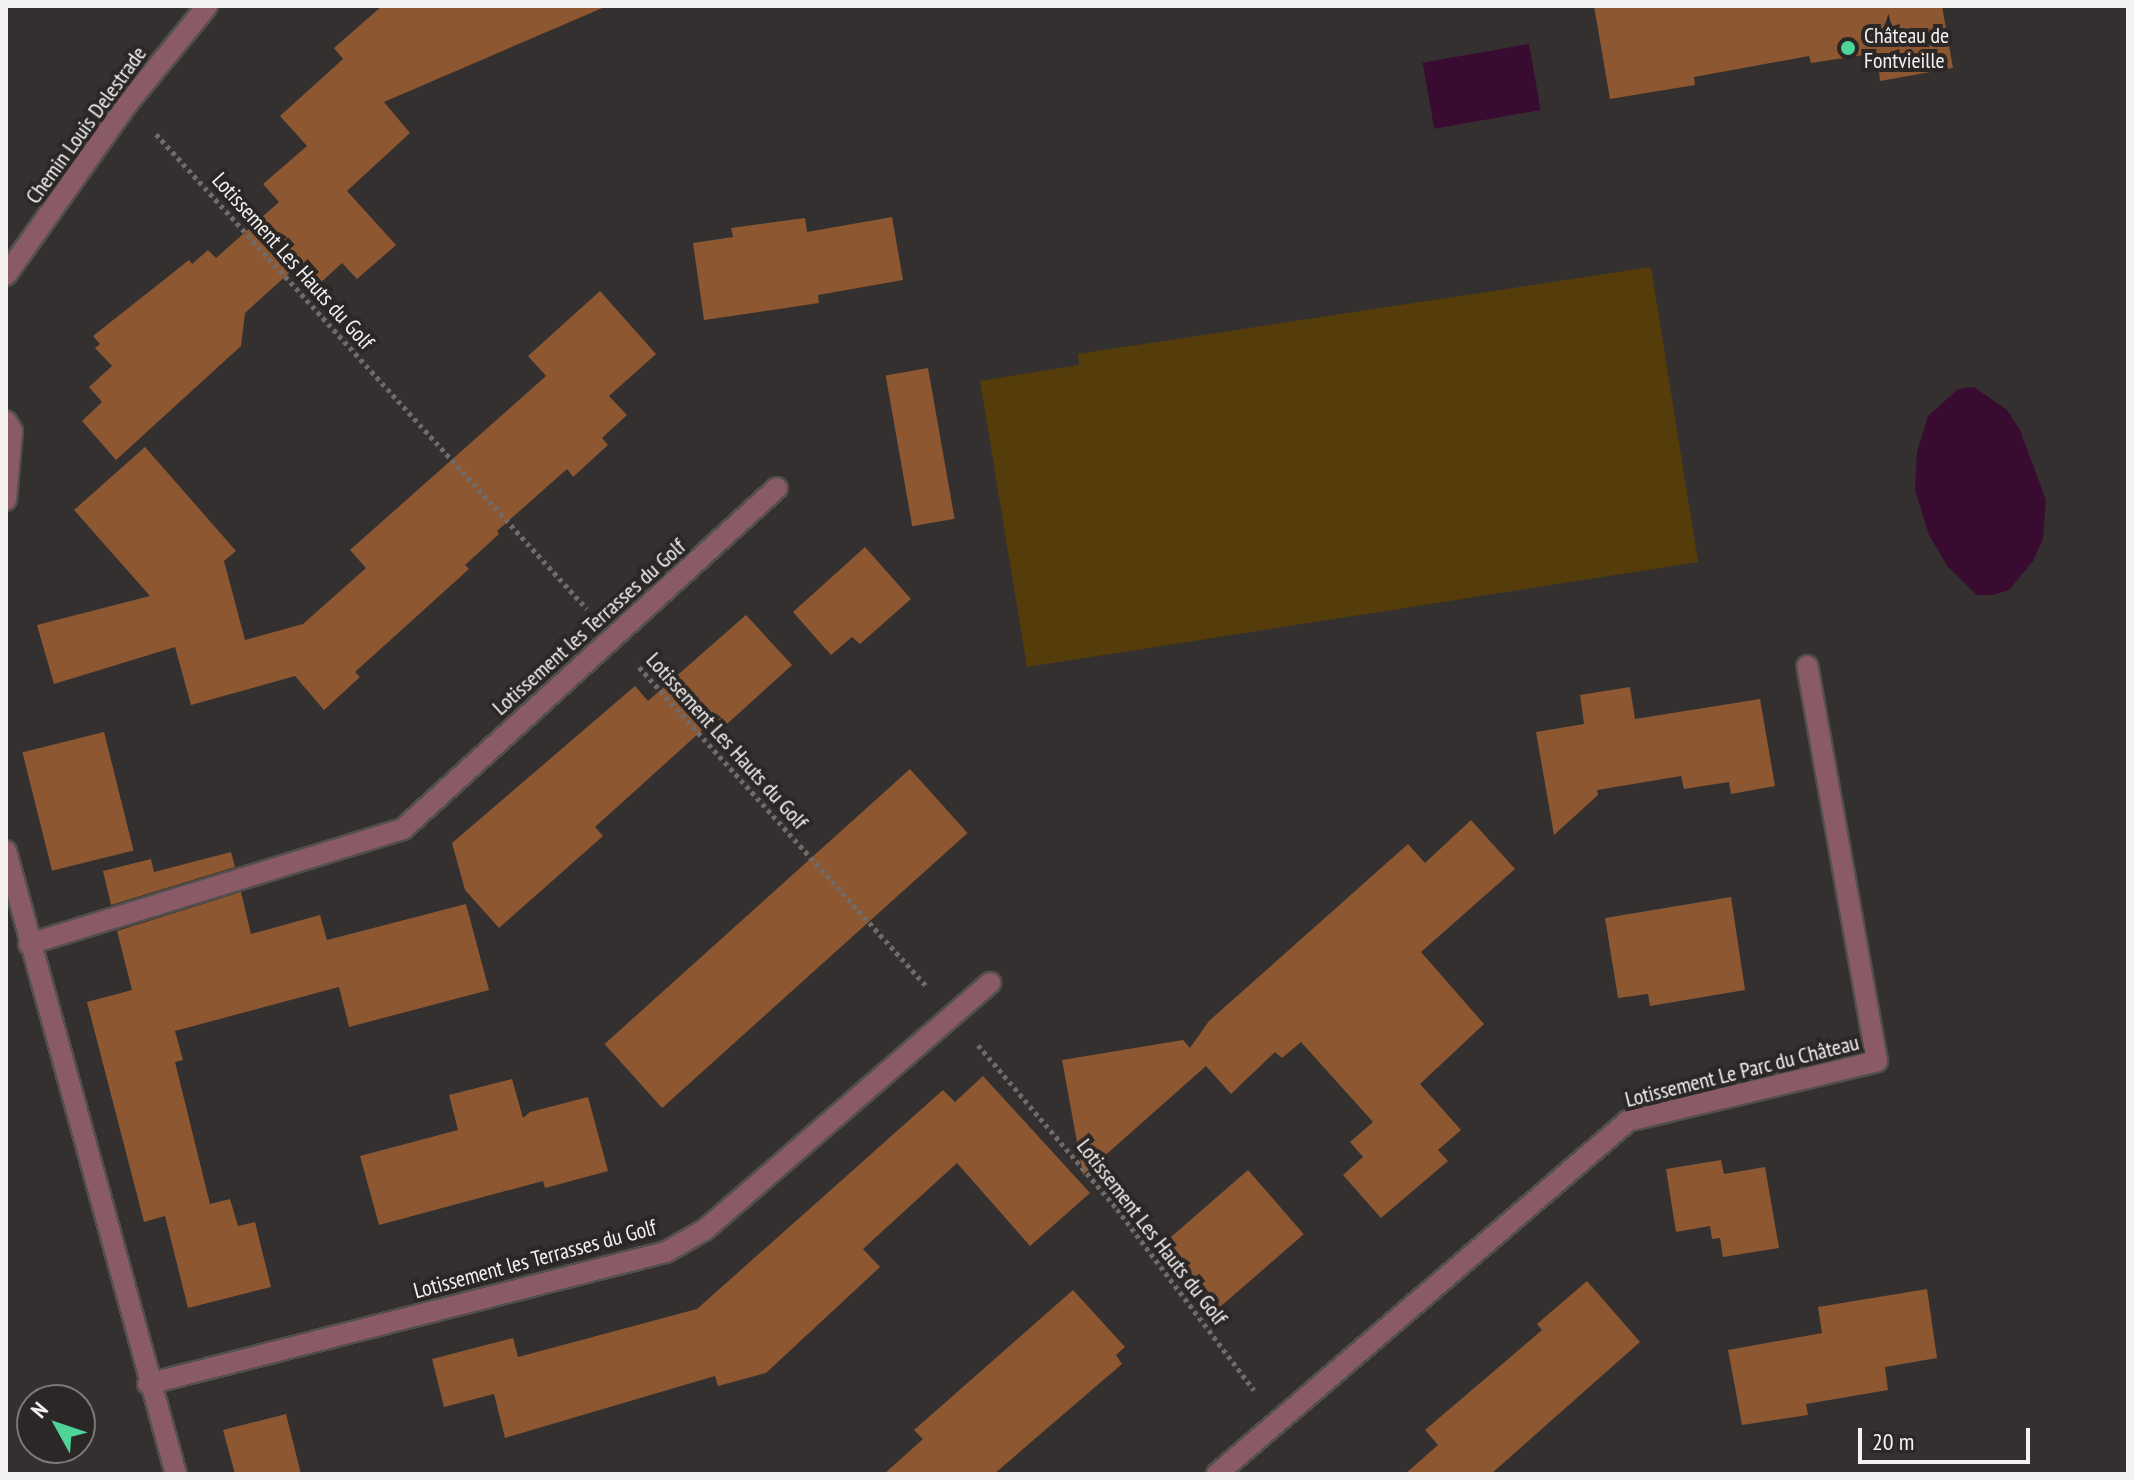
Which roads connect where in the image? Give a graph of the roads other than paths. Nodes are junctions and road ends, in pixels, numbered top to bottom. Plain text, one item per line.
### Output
1 (207, 6) edge
2 (6, 275) edge
3 (6, 421) edge
4 (777, 488) dead end
5 (6, 500) edge
6 (1807, 666) dead end
7 (6, 851) edge
8 (29, 944) junction
9 (990, 983) dead end
10 (148, 1384) junction
11 (176, 1474) edge
12 (1217, 1474) edge

1 - 2 street, Chemin Louis Delestrade
3 - 5 street
4 - 8 street, Lotissement les Terrasses du Golf
6 - 12 street, Lotissement Le Parc du Château
7 - 8 street
8 - 10 street
9 - 10 street, Lotissement les Terrasses du Golf
10 - 11 street

